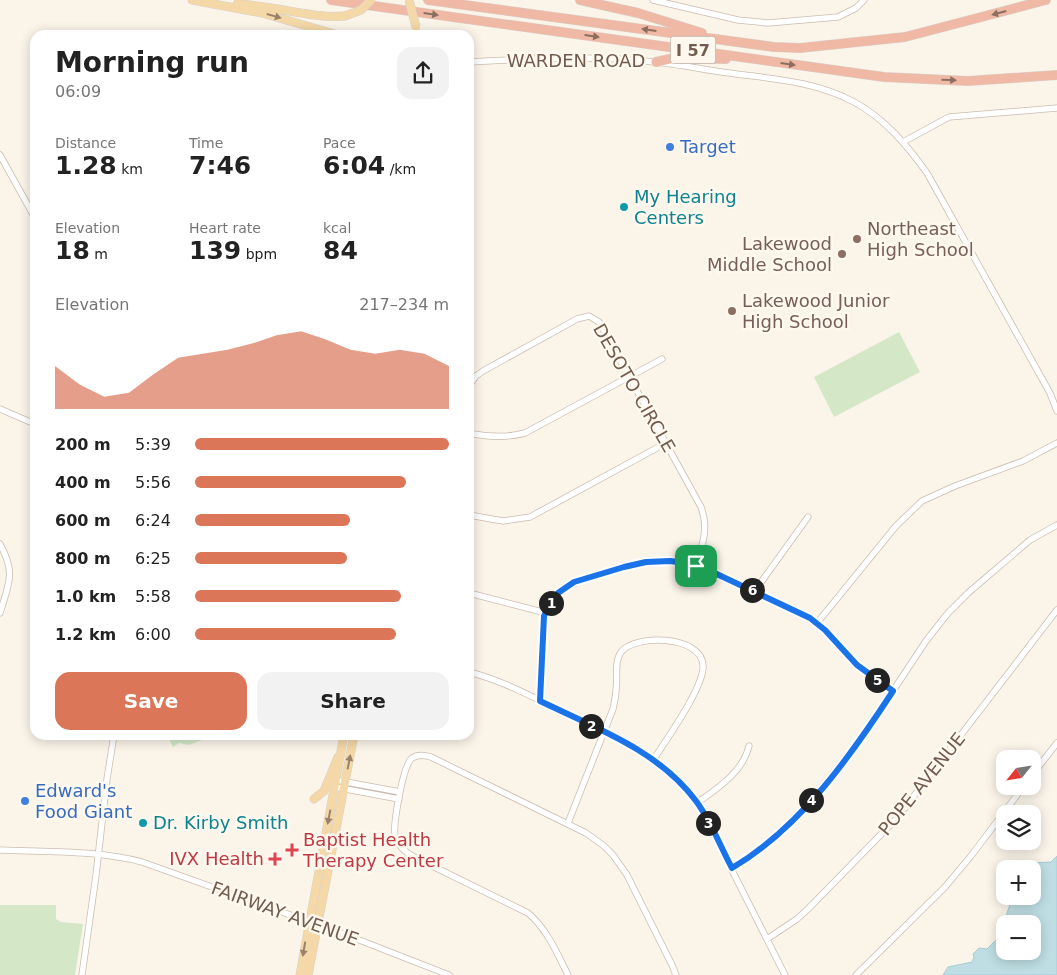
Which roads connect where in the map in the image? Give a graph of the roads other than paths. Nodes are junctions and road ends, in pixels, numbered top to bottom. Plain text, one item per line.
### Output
1 (192, 0) edge
2 (331, 0) edge
3 (370, 0) edge
4 (409, 0) edge
5 (428, 0) edge
6 (580, 0) edge
7 (653, 0) edge
8 (864, 0) edge
9 (1046, 0) edge
10 (218, 4) junction
11 (321, 30) edge
12 (417, 30) edge
13 (721, 40) junction
14 (754, 59) junction
15 (474, 62) edge
16 (656, 62) junction
17 (1057, 75) edge
18 (1057, 108) edge
19 (903, 142) junction
20 (0, 155) edge
21 (30, 209) edge
22 (662, 359) dead end
23 (629, 377) junction
24 (474, 379) edge
25 (1050, 393) junction
26 (1057, 399) edge
27 (0, 408) edge
28 (1057, 411) edge
29 (30, 422) edge
30 (474, 434) edge
31 (666, 443) junction
32 (1057, 443) edge
33 (474, 517) edge
34 (808, 517) dead end
35 (1057, 525) edge
36 (0, 544) edge
37 (696, 566) junction
38 (754, 592) junction
39 (474, 594) edge
40 (1057, 610) edge
41 (0, 613) edge
42 (546, 613) junction
43 (817, 623) junction
44 (474, 674) edge
45 (893, 691) junction
46 (540, 701) junction
47 (605, 733) junction
48 (113, 740) edge
49 (344, 740) edge
50 (353, 740) edge
51 (1057, 743) edge
52 (343, 746) junction
53 (749, 746) dead end
54 (654, 759) junction
55 (1041, 763) edge
56 (336, 784) junction
57 (345, 785) junction
58 (400, 792) junction
59 (1017, 795) edge
60 (314, 799) dead end
61 (399, 799) junction
62 (697, 803) junction
63 (568, 823) junction
64 (0, 850) edge
65 (98, 855) junction
66 (732, 868) junction
67 (309, 923) junction
68 (318, 926) junction
69 (767, 939) junction
70 (82, 975) edge
71 (300, 975) edge
72 (308, 975) edge
73 (449, 975) edge
74 (568, 975) edge
75 (676, 975) edge
76 (785, 975) edge
77 (856, 975) edge

1 - 10 main road
2 -> 14 highway, I 57
3 - 10 main road, bridge
4 - 12 main road, bridge
13 -> 5 highway, I 57
6 - 13 highway
7 - 8 street
9 -> 13 highway, I 57
10 -> 11 main road
14 - 16 highway
14 -> 17 highway, I 57
15 - 16 street, WARDEN ROAD
16 - 19 street, WARDEN ROAD
18 - 19 street
19 - 25 street, WARDEN ROAD
20 - 21 street
22 - 23 street
23 - 24 street, DESOTO CIRCLE
23 - 30 street
23 - 31 street, DESOTO CIRCLE
25 - 26 street
25 - 28 street
27 - 29 street
31 - 33 street
31 - 37 street, DESOTO CIRCLE
32 - 43 street
34 - 38 street
35 - 45 street
36 - 41 street
37 - 38 street
37 - 42 street
38 - 43 street
39 - 42 street
40 - 69 street, POPE AVENUE
42 - 46 street
43 - 45 street
44 - 46 street
45 - 66 street
46 - 47 street
47 - 54 street
47 - 54 street
47 - 63 street
48 - 65 street
49 - 52 main road
57 -> 50 main road
51 - 55 street
52 - 56 main road
52 - 60 main road
53 - 62 street
54 - 62 street
56 - 57 street
56 -> 67 main road
57 - 58 street
57 - 61 street
57 - 68 main road
58 - 61 street
58 - 63 street
59 - 77 street
61 - 74 street
62 - 66 street
63 - 75 street
64 - 65 street, FAIRWAY AVENUE
65 - 67 street, FAIRWAY AVENUE
65 - 70 street
66 - 69 street
67 - 68 street, FAIRWAY AVENUE
67 -> 71 main road
68 - 72 main road
68 - 73 street, FAIRWAY AVENUE
69 - 76 street

